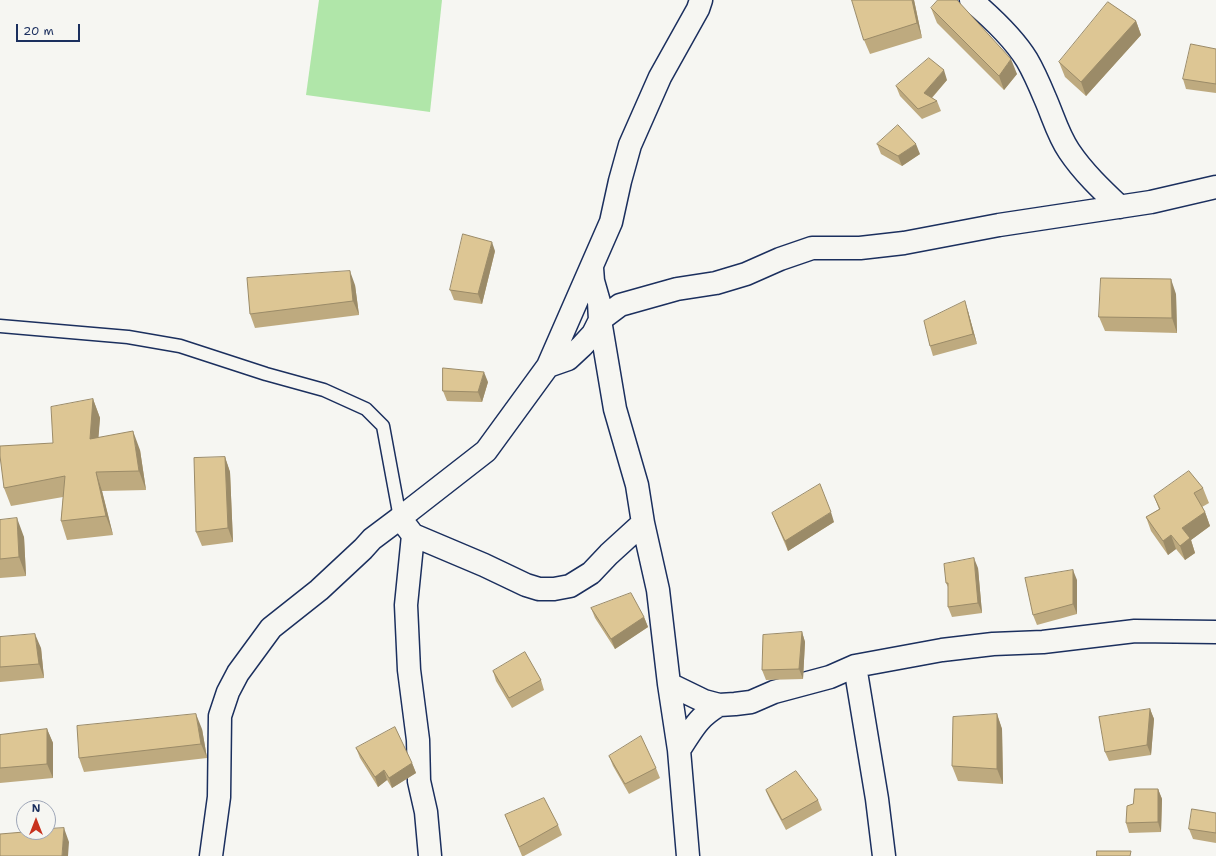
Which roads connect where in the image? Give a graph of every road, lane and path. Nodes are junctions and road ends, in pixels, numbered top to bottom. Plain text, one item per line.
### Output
1 (701, 0) edge
2 (971, 0) edge
3 (1216, 187) edge
4 (1120, 207) junction
5 (592, 268) junction
6 (600, 320) junction
7 (0, 326) edge
8 (548, 366) junction
9 (400, 518) junction
10 (643, 523) junction
11 (413, 535) junction
12 (1216, 632) edge
13 (855, 666) junction
14 (669, 684) junction
15 (719, 706) junction
16 (679, 750) junction
17 (211, 856) edge
18 (430, 856) edge
19 (688, 856) edge
20 (884, 856) edge

1 - 5 street
2 - 4 street
3 - 4 street
4 - 6 street
5 - 6 street
5 - 8 street
6 - 8 street
6 - 10 street
7 - 9 lane
8 - 9 street
9 - 11 street
9 - 17 street
10 - 11 street
10 - 14 street
11 - 18 street
12 - 13 street
13 - 15 street
13 - 20 street
14 - 15 street
14 - 16 street
15 - 16 street
16 - 19 street

